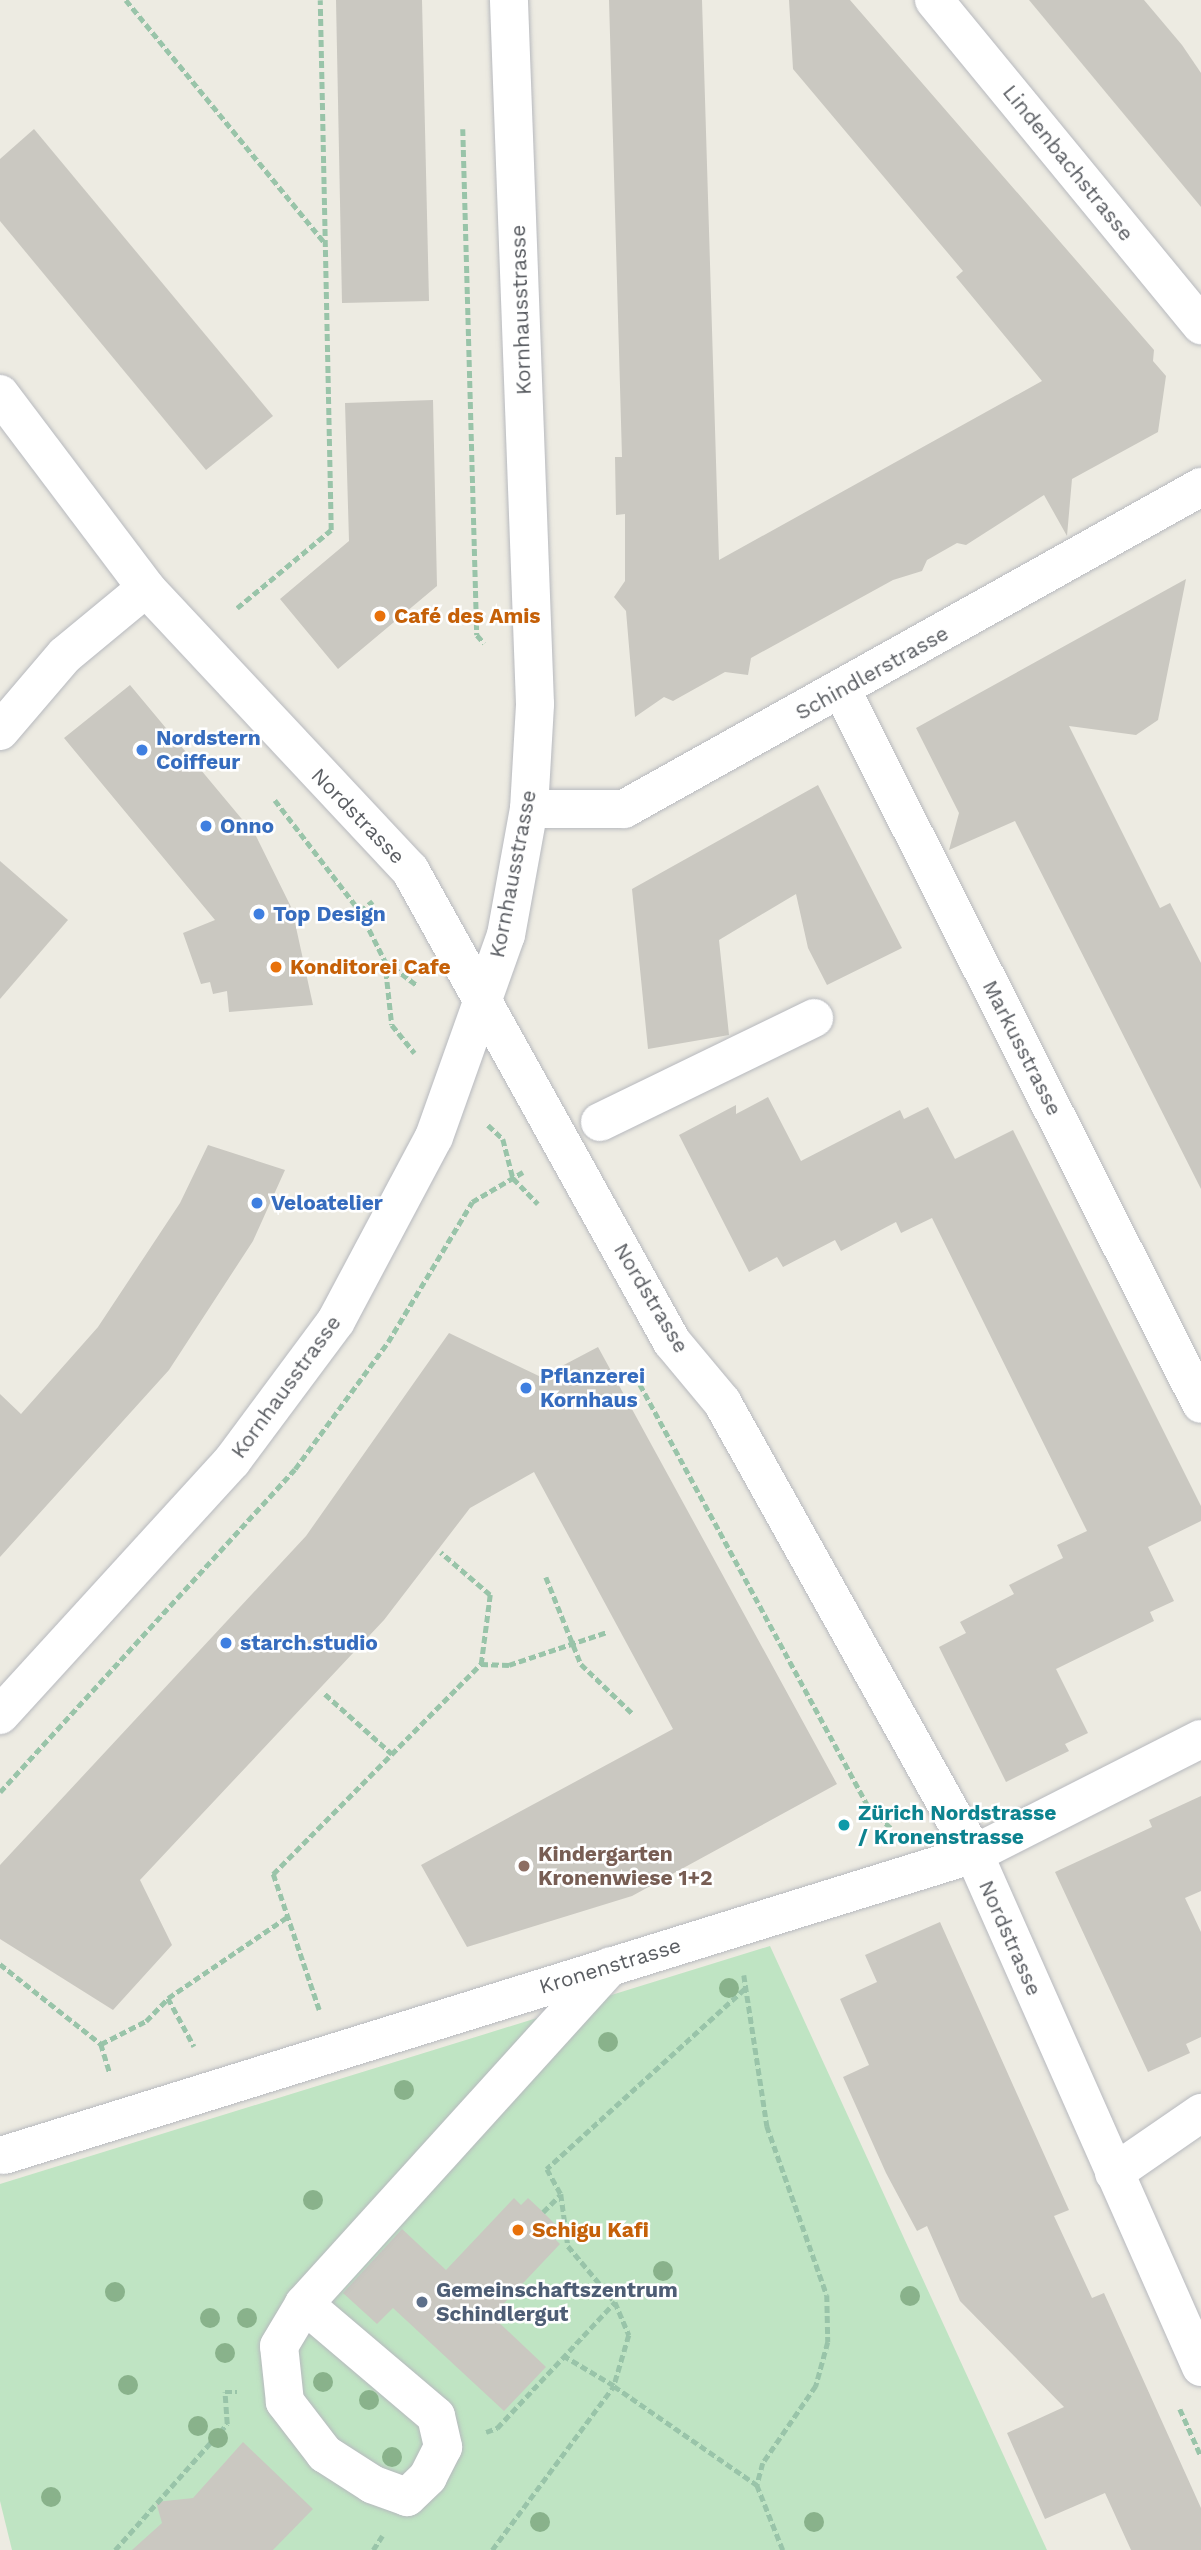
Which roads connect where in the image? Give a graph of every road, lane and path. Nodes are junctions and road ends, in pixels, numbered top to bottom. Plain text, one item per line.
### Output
1 (126, 0) edge
2 (320, 0) edge
3 (509, 0) edge
4 (934, 0) edge
5 (463, 124) dead end
6 (326, 244) junction
7 (1201, 326) edge
8 (5, 412) edge
9 (1201, 487) edge
10 (146, 588) junction
11 (237, 608) dead end
12 (477, 635) dead end
13 (842, 691) junction
14 (0, 731) edge
15 (529, 808) junction
16 (360, 911) dead end
17 (483, 1007) junction
18 (814, 1018) dead end
19 (392, 1025) dead end
20 (600, 1122) dead end
21 (472, 1202) dead end
22 (546, 1212) dead end
23 (632, 1370) dead end
24 (1201, 1404) edge
25 (441, 1553) dead end
26 (546, 1577) dead end
27 (607, 1632) dead end
28 (572, 1644) junction
29 (481, 1664) junction
30 (325, 1694) dead end
31 (632, 1713) dead end
32 (0, 1715) edge
33 (1201, 1739) edge
34 (392, 1754) junction
35 (974, 1854) junction
36 (936, 1867) junction
37 (287, 1917) junction
38 (732, 1930) junction
39 (0, 1964) edge
40 (611, 1965) junction
41 (745, 1988) junction
42 (168, 1998) junction
43 (323, 2021) dead end
44 (101, 2044) junction
45 (202, 2059) dead end
46 (114, 2087) dead end
47 (1201, 2113) edge
48 (4, 2154) dead end
49 (1114, 2173) junction
50 (561, 2194) junction
51 (543, 2212) dead end
52 (615, 2302) junction
53 (304, 2304) junction
54 (279, 2346) junction
55 (565, 2357) junction
56 (1201, 2367) edge
57 (614, 2386) junction
58 (443, 2447) junction
59 (757, 2485) junction
60 (115, 2550) edge
61 (492, 2550) edge
62 (783, 2550) edge

1 - 6 path
2 - 6 path
3 - 15 street, Kornhausstrasse
4 - 7 street, Lindenbachstrasse
5 - 12 path
6 - 11 path
8 - 10 street, Nordstrasse
9 - 13 street, Schindlerstrasse
10 - 14 street
10 - 17 street, Nordstrasse
13 - 15 street, Schindlerstrasse
13 - 24 street, Markusstrasse
15 - 17 street, Kornhausstrasse
16 - 19 path
17 - 32 street, Kornhausstrasse
17 - 35 street, Nordstrasse
18 - 20 street
21 - 22 path
23 - 36 path
25 - 29 path
26 - 28 path
27 - 28 path
28 - 29 path
28 - 31 path
29 - 34 path
30 - 34 path
33 - 35 street, Kronenstrasse
34 - 37 path
35 - 36 street, Kronenstrasse
35 - 49 street, Nordstrasse
36 - 38 street, Kronenstrasse
37 - 42 path
37 - 43 path
38 - 40 street, Kronenstrasse
38 - 41 path
39 - 44 path
40 - 48 street, Kronenstrasse
40 - 53 street
41 - 50 path
41 - 59 path
42 - 44 path
42 - 45 path
44 - 46 path
47 - 49 street
49 - 56 street, Nordstrasse
50 - 51 path
50 - 52 path
52 - 55 path
52 - 57 path
53 - 54 street
53 - 58 street
54 - 58 street
54 - 60 path
55 - 57 path
55 - 58 path
57 - 59 path
57 - 61 path
59 - 62 path

